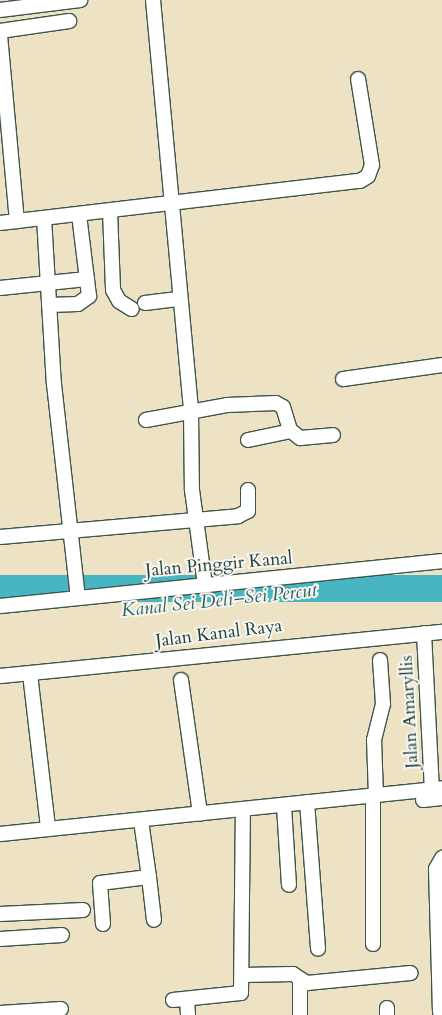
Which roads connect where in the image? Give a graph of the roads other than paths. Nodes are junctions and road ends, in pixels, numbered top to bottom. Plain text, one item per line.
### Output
1 (80, 0) edge
2 (153, 0) edge
3 (0, 10) edge
4 (68, 21) dead end
5 (0, 31) edge
6 (0, 35) edge
7 (358, 78) dead end
8 (171, 203) junction
9 (110, 211) junction
10 (79, 215) junction
11 (44, 218) junction
12 (17, 220) junction
13 (0, 223) edge
14 (87, 279) junction
15 (48, 283) junction
16 (0, 288) edge
17 (180, 299) junction
18 (145, 303) dead end
19 (49, 305) junction
20 (132, 309) dead end
21 (442, 365) edge
22 (342, 379) dead end
23 (191, 413) junction
24 (146, 420) dead end
25 (291, 432) junction
26 (333, 435) dead end
27 (248, 440) dead end
28 (248, 490) dead end
29 (196, 519) junction
30 (69, 529) junction
31 (0, 537) edge
32 (442, 561) edge
33 (205, 585) junction
34 (78, 598) junction
35 (0, 606) edge
36 (442, 632) edge
37 (424, 633) junction
38 (380, 660) dead end
39 (30, 674) junction
40 (0, 676) edge
41 (181, 680) dead end
42 (435, 794) edge
43 (374, 796) junction
44 (307, 802) junction
45 (284, 806) junction
46 (243, 811) junction
47 (200, 814) junction
48 (141, 820) junction
49 (48, 828) junction
50 (0, 834) edge
51 (442, 858) edge
52 (149, 877) junction
53 (289, 885) dead end
54 (83, 910) dead end
55 (0, 914) edge
56 (154, 920) dead end
57 (103, 924) dead end
58 (62, 935) dead end
59 (0, 939) edge
60 (373, 944) dead end
61 (318, 949) dead end
62 (411, 973) dead end
63 (242, 975) junction
64 (300, 980) junction
65 (173, 1000) dead end
66 (187, 1000) junction
67 (61, 1009) dead end
68 (0, 1013) edge
69 (441, 1013) edge
70 (188, 1015) edge
71 (300, 1015) edge

1 - 3 street
2 - 8 street
4 - 5 street
6 - 12 street
7 - 8 street
8 - 9 street
8 - 17 street
9 - 10 street
9 - 20 street
10 - 11 street
10 - 14 street
11 - 12 street
11 - 15 street
12 - 13 street
14 - 15 street
14 - 19 street
15 - 16 street
15 - 19 street
17 - 18 street
17 - 23 street
19 - 30 street
21 - 22 street
23 - 24 street
23 - 25 street
23 - 29 street
25 - 26 street
25 - 27 street
28 - 29 street
29 - 30 street
29 - 33 street
30 - 31 street
30 - 34 street
32 - 33 street, Jalan Pinggir Kanal
33 - 34 street, Jalan Pinggir Kanal
34 - 35 street, Jalan Pinggir Kanal
36 - 37 street, Jalan Kanal Raya
37 - 39 street, Jalan Kanal Raya
37 - 42 street, Jalan Amaryllis
38 - 43 street
39 - 40 street, Jalan Kanal Raya
39 - 49 street
41 - 47 street
42 - 43 street
43 - 44 street
43 - 60 street
44 - 45 street
44 - 61 street
45 - 46 street
45 - 53 street
46 - 47 street
46 - 63 street
47 - 48 street
48 - 49 street
48 - 52 street
49 - 50 street
51 - 69 street
52 - 56 street
52 - 57 street
54 - 55 street
58 - 59 street
62 - 64 street
63 - 64 street
63 - 66 street
64 - 71 street
65 - 66 street
66 - 70 street
67 - 68 street

